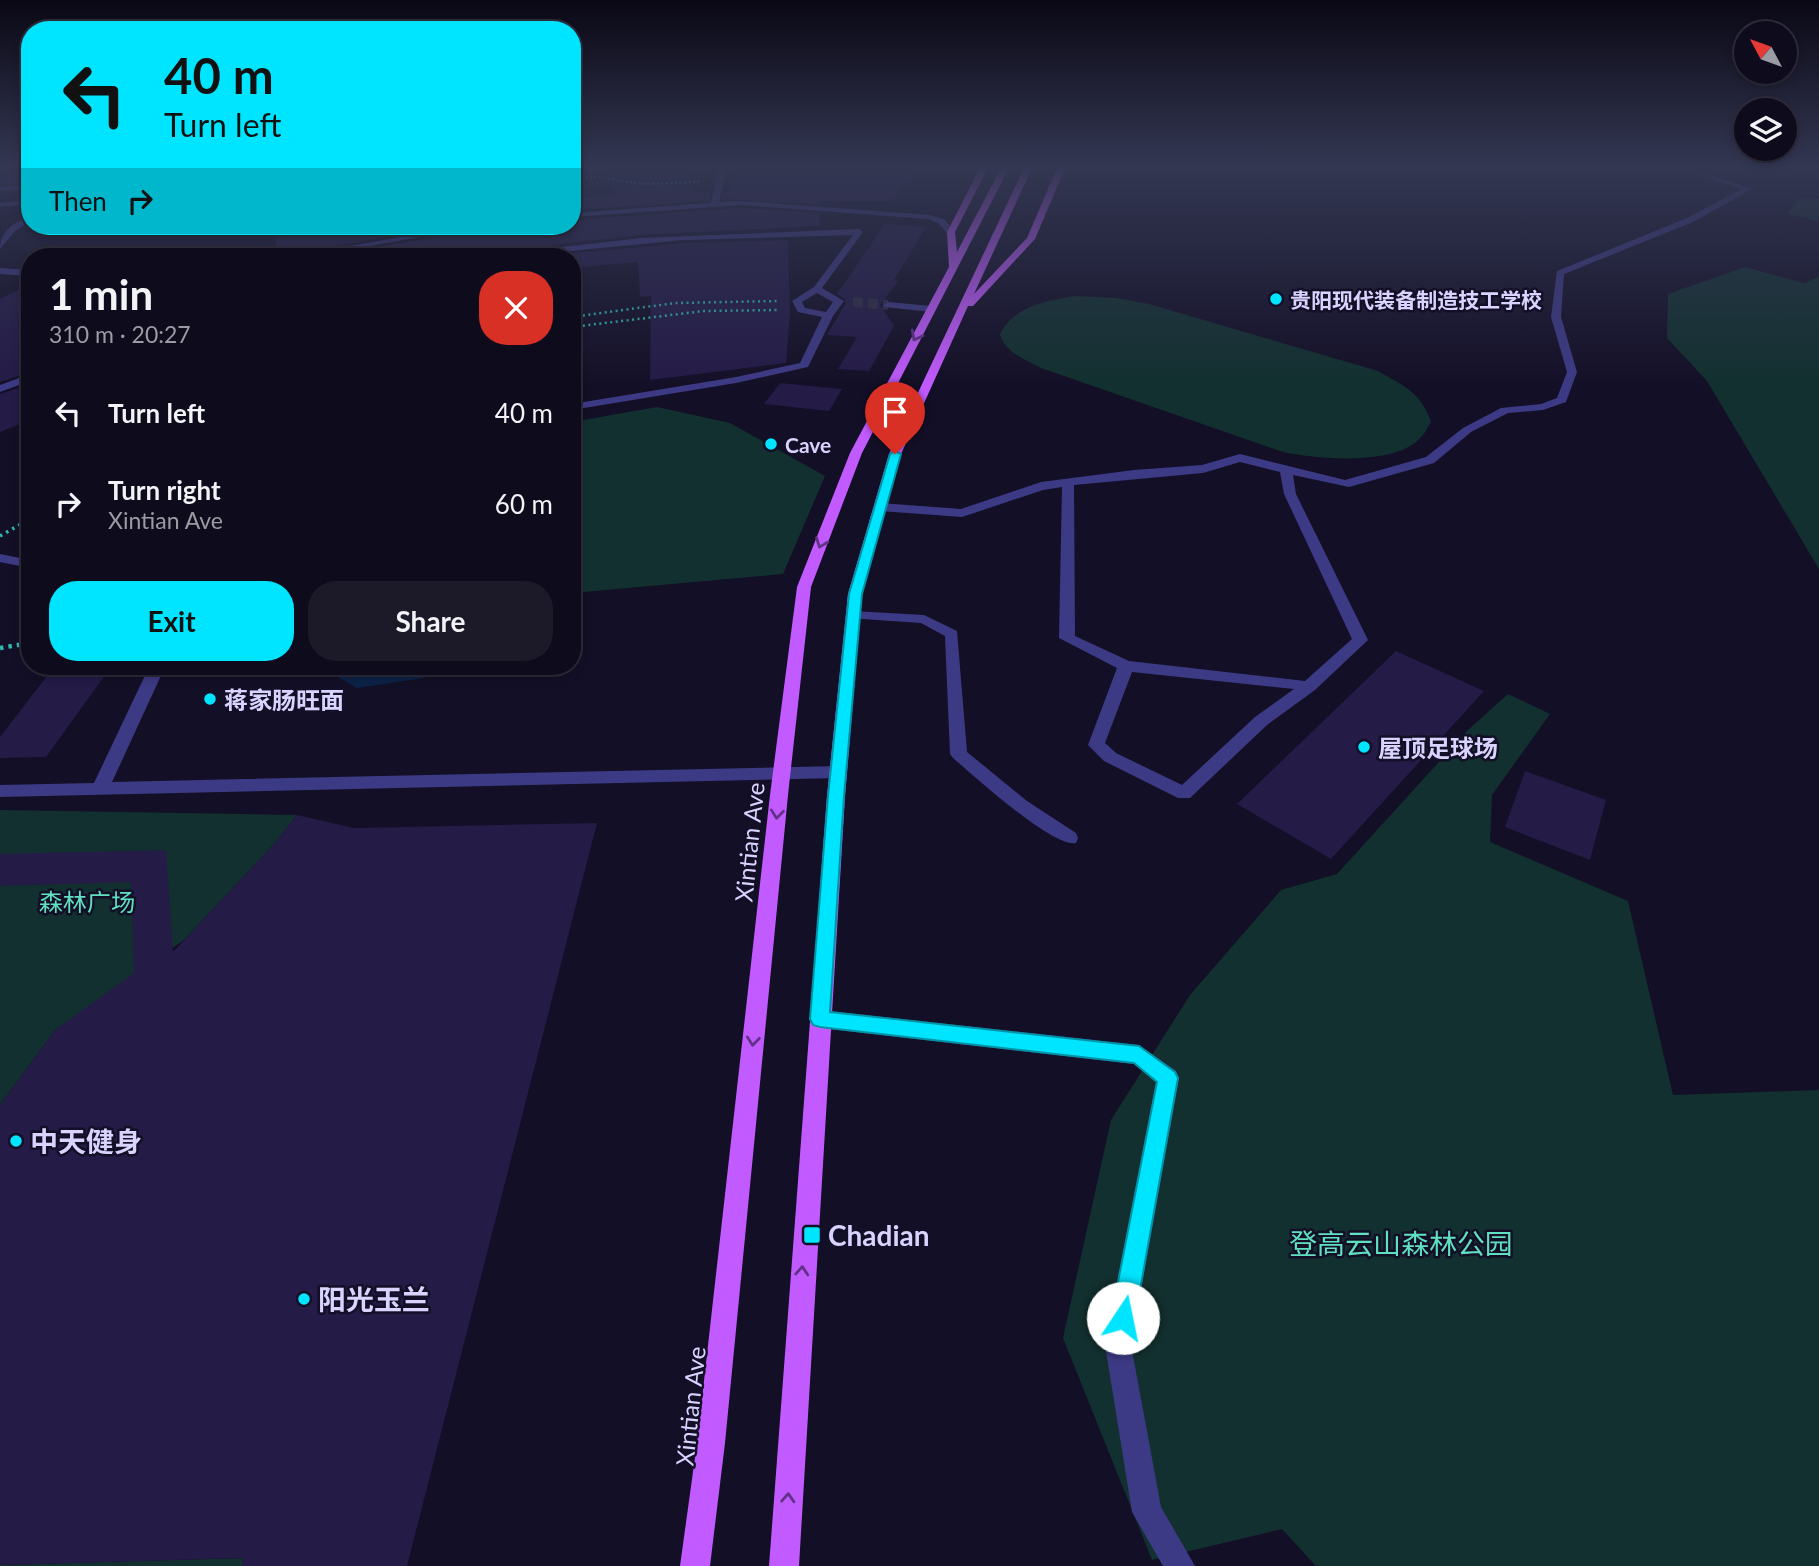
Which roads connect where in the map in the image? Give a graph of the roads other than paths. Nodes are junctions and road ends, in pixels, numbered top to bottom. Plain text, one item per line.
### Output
1 (388, 241) edge
2 (633, 241) edge
3 (852, 241) edge
4 (952, 241) edge
5 (966, 241) edge
6 (993, 241) edge
7 (1029, 241) edge
8 (1638, 241) edge
9 (346, 248) edge
10 (562, 248) edge
11 (953, 267) junction
12 (0, 271) edge
13 (21, 272) edge
14 (817, 289) junction
15 (839, 301) junction
16 (853, 302) tunnel mouth
17 (888, 305) tunnel mouth
18 (931, 309) junction
19 (828, 315) junction
20 (958, 317) junction
21 (21, 381) edge
22 (0, 389) edge
23 (581, 406) edge
24 (1285, 467) junction
25 (1068, 483) junction
26 (880, 507) junction
27 (0, 558) edge
28 (21, 562) edge
29 (853, 615) junction
30 (1126, 666) junction
31 (153, 675) edge
32 (1309, 686) junction
33 (838, 772) junction
34 (781, 774) junction
35 (100, 789) junction
36 (0, 791) edge
37 (1069, 838) dead end
38 (820, 1019) junction
39 (695, 1566) edge
40 (784, 1566) edge
41 (1180, 1566) edge

1 - 9 street
2 - 10 street
3 - 14 street
4 - 11 main road
5 - 11 main road, Xintian Ave
6 - 20 main road
7 - 20 main road
8 - 24 street
11 - 18 main road, Xintian Ave
12 - 13 street
14 - 15 street
14 - 19 street
15 - 16 street
15 - 19 street
17 - 18 street
18 -> 34 main road, Xintian Ave
19 - 23 street
20 - 26 main road
21 - 22 street
24 - 25 street
24 - 32 street
25 - 26 street
25 - 30 street
26 - 29 main road
27 - 28 street
29 - 33 main road
29 - 37 street
30 - 32 street
30 - 32 street
31 - 35 street
33 - 34 street
33 - 38 main road
34 - 35 street
34 -> 39 main road, Xintian Ave
35 - 36 street
40 -> 38 main road
38 - 41 street

